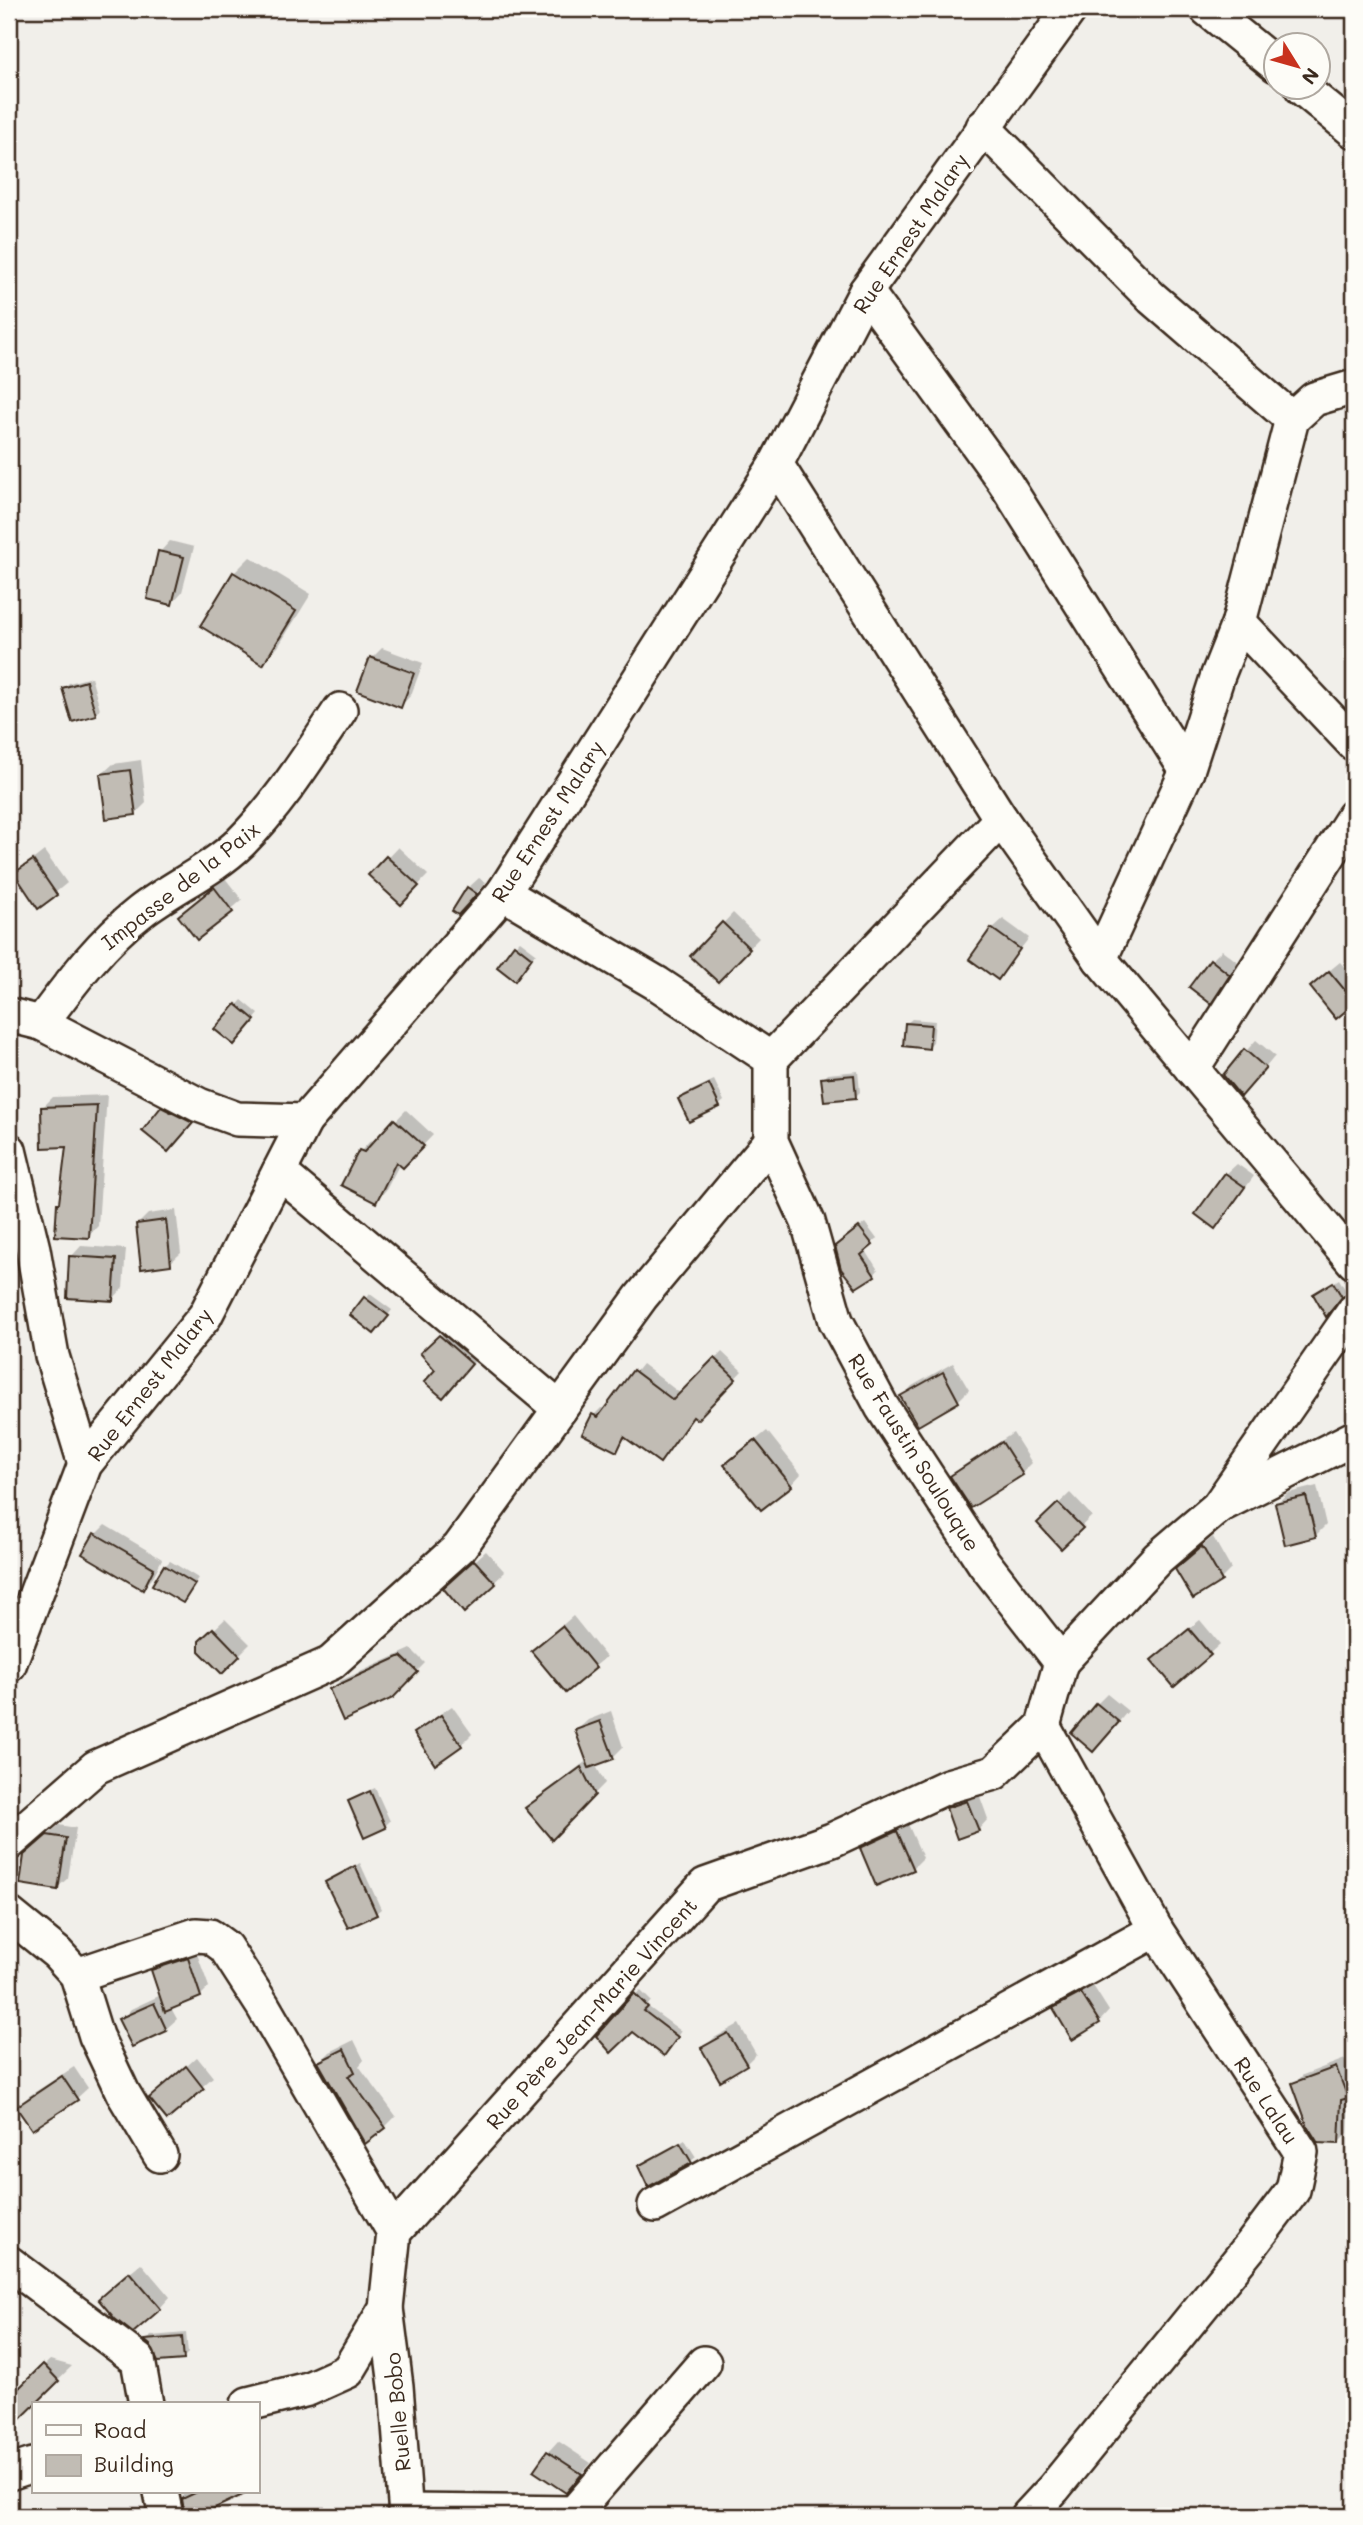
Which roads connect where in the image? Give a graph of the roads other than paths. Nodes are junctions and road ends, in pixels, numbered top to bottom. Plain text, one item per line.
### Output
1 (1070, 9) edge
2 (1208, 9) edge
3 (1262, 53) edge
4 (1319, 102) edge
5 (983, 127) junction
6 (1354, 131) edge
7 (866, 290) junction
8 (1354, 387) edge
9 (1292, 419) junction
10 (776, 464) junction
11 (1239, 622) junction
12 (340, 710) dead end
13 (1354, 744) edge
14 (1187, 771) junction
15 (1354, 816) edge
16 (1000, 819) junction
17 (503, 893) junction
18 (1100, 959) junction
19 (9, 1014) edge
20 (41, 1023) junction
21 (771, 1059) junction
22 (1192, 1069) junction
23 (305, 1121) junction
24 (771, 1141) junction
25 (9, 1150) edge
26 (279, 1172) junction
27 (1354, 1262) edge
28 (1354, 1311) edge
29 (560, 1409) junction
30 (1354, 1438) edge
31 (85, 1464) junction
32 (1219, 1506) junction
33 (1061, 1662) junction
34 (9, 1665) edge
35 (1043, 1726) junction
36 (9, 1843) edge
37 (9, 1914) edge
38 (1156, 1930) junction
39 (77, 1975) junction
40 (160, 2155) dead end
41 (655, 2205) dead end
42 (394, 2232) junction
43 (9, 2263) edge
44 (386, 2308) junction
45 (704, 2363) dead end
46 (146, 2402) edge
47 (256, 2402) edge
48 (32, 2465) edge
49 (9, 2473) edge
50 (161, 2494) edge
51 (406, 2514) edge
52 (166, 2516) edge
53 (1028, 2516) edge

1 - 5 street, Rue Ernest Malary
2 - 3 street
4 - 6 street
5 - 7 street, Rue Ernest Malary
5 - 9 street
7 - 10 street, Rue Ernest Malary
7 - 14 street
8 - 9 street
9 - 11 street
10 - 16 street
10 - 17 street, Rue Ernest Malary
11 - 13 street
11 - 14 street
12 - 20 street, Impasse de la Paix
14 - 18 street
15 - 22 street
16 - 18 street
16 - 21 street
17 - 21 street
17 - 23 street, Rue Ernest Malary
18 - 22 street
19 - 20 street
20 - 23 street
21 - 24 street, Rue Faustin Soulouque
22 - 27 street
23 - 26 street, Rue Ernest Malary
24 - 29 street
24 - 33 street, Rue Faustin Soulouque
25 - 31 street
26 - 29 street
26 - 31 street, Rue Ernest Malary
28 - 32 street
29 - 36 street
30 - 32 street
31 - 34 street, Rue Ernest Malary
32 - 33 street
33 - 35 street
35 - 38 street, Rue Lalau
35 - 42 street, Rue Père Jean-Marie Vincent
37 - 39 street
38 - 41 street
38 - 53 street, Rue Lalau
39 - 40 street
39 - 42 street
42 - 44 street
43 - 46 street
44 - 47 street
44 - 51 street, Ruelle Bobo
45 - 51 street
48 - 49 street
50 - 52 street

